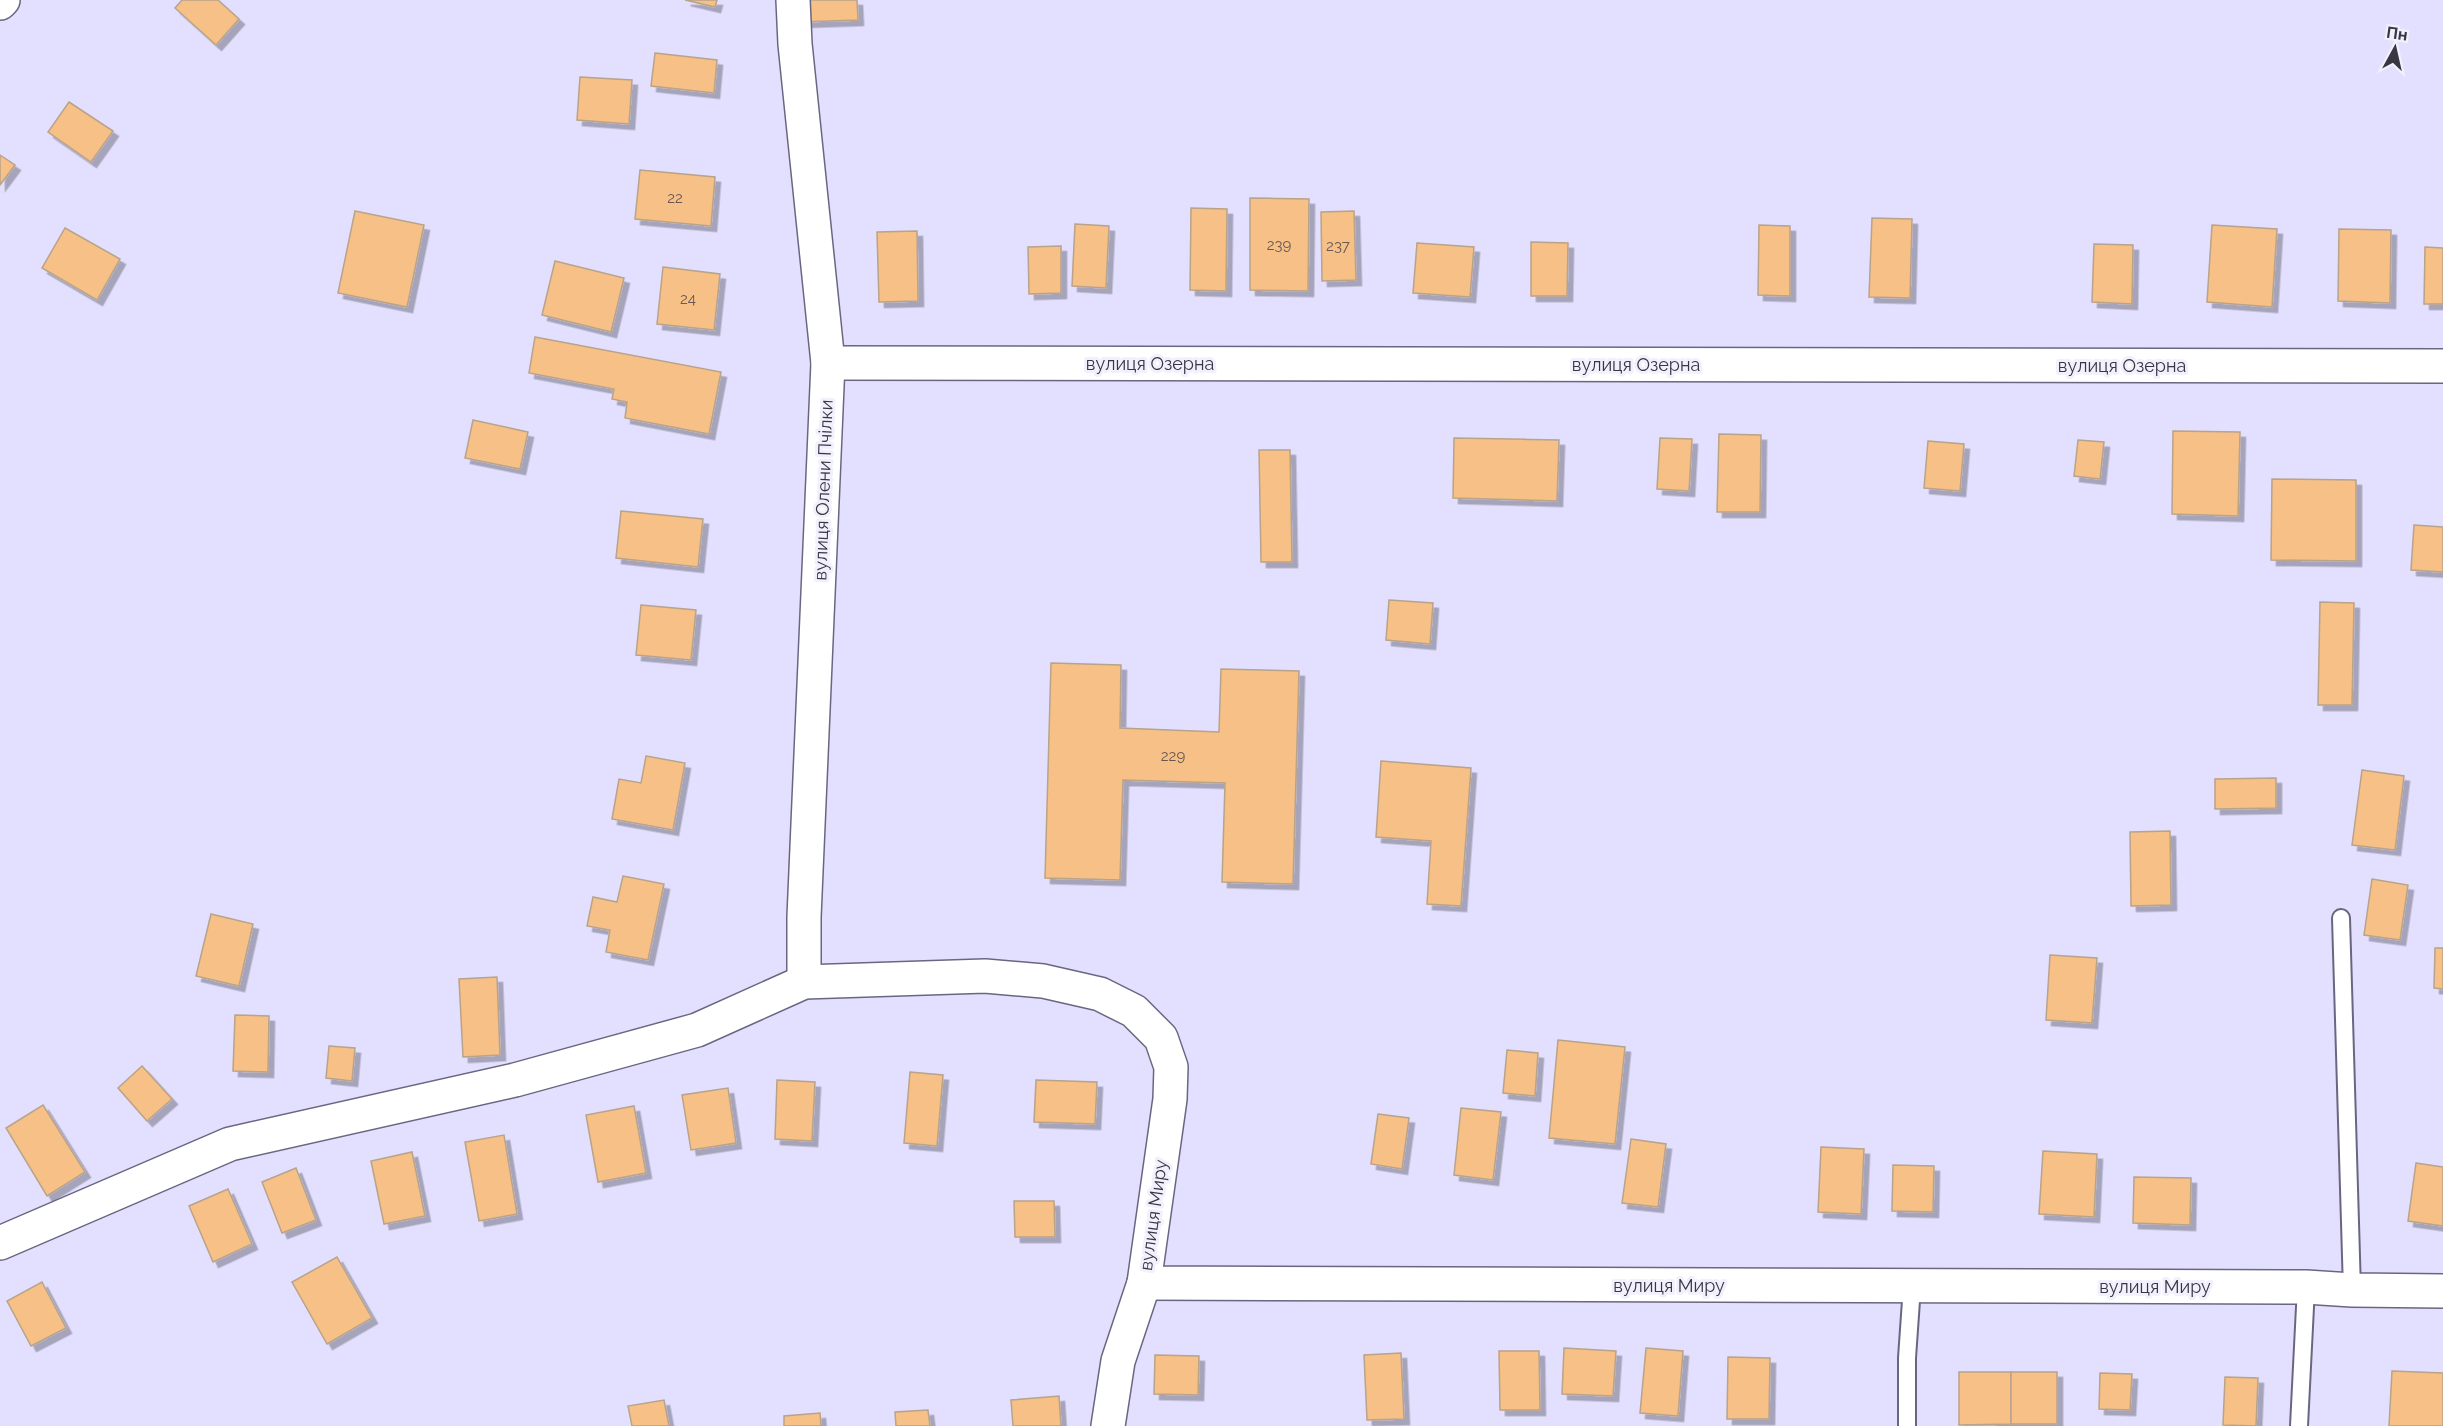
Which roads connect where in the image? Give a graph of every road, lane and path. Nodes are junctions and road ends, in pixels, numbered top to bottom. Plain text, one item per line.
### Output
1 (793, 0) edge
2 (828, 363) junction
3 (2443, 366) edge
4 (2341, 918) dead end
5 (804, 982) junction
6 (0, 1243) edge
7 (1144, 1283) junction
8 (1912, 1286) junction
9 (2306, 1287) junction
10 (2352, 1290) junction
11 (2443, 1291) edge
12 (1108, 1426) edge
13 (1907, 1426) edge
14 (2299, 1426) edge

1 - 2 street, вулиця Олени Пчілки
2 - 3 street, вулиця Озерна
2 - 5 street, вулиця Олени Пчілки
4 - 10 lane
5 - 6 street
5 - 7 street, вулиця Миру
7 - 8 street, вулиця Миру
7 - 12 street
8 - 9 street, вулиця Миру
8 - 13 lane
9 - 10 street, вулиця Миру
9 - 14 lane
10 - 11 street, вулиця Миру

